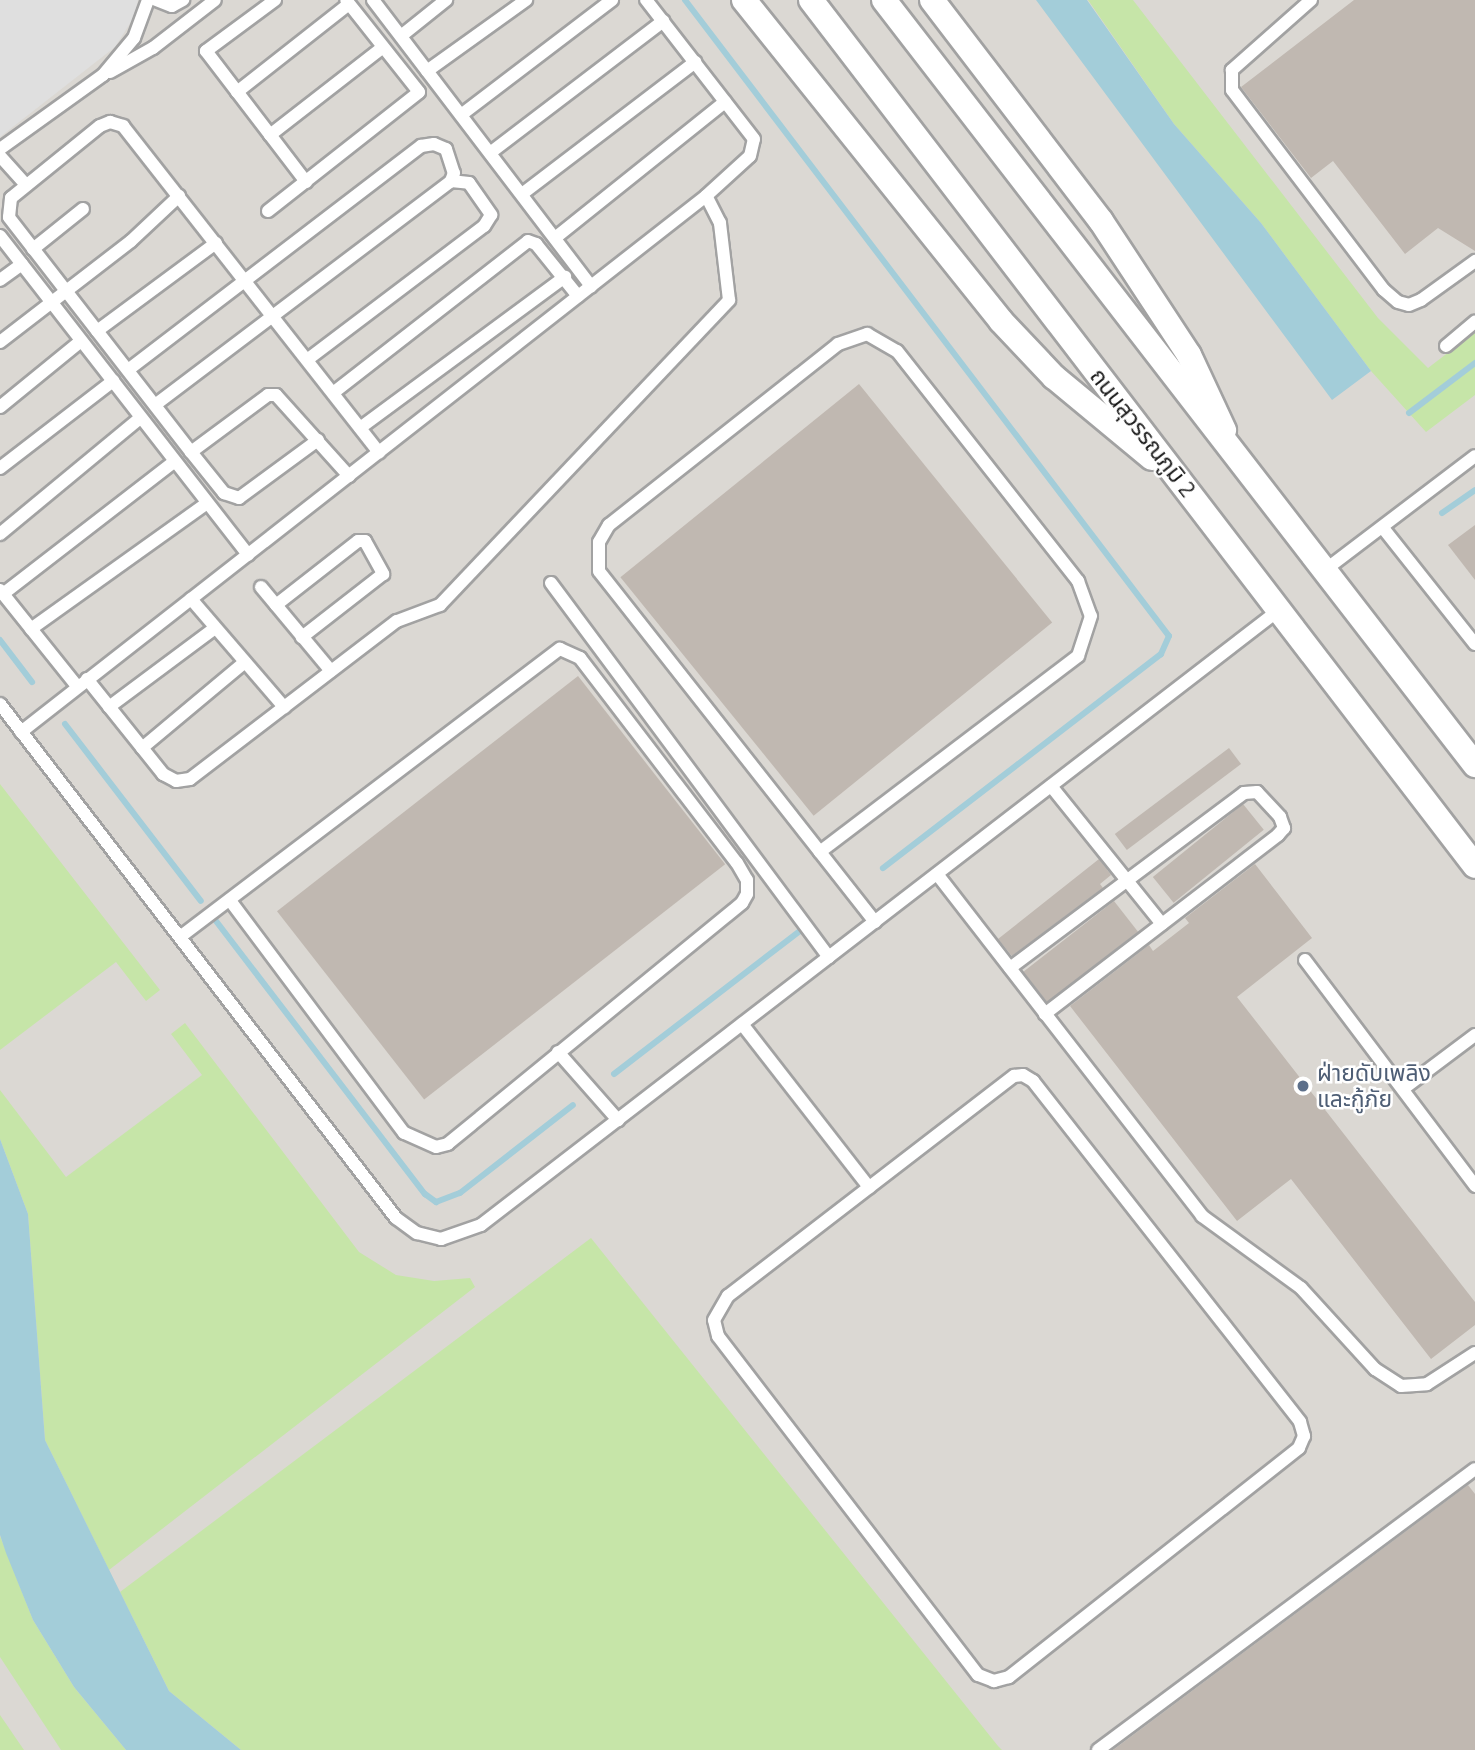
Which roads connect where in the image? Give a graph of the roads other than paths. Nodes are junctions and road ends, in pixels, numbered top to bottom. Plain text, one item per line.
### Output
1 (148, 0) edge
2 (156, 0) edge
3 (183, 0) edge
4 (215, 0) edge
5 (275, 0) edge
6 (373, 0) edge
7 (446, 0) edge
8 (526, 0) edge
9 (612, 0) edge
10 (646, 0) edge
11 (744, 0) edge
12 (811, 0) edge
13 (884, 0) edge
14 (932, 0) edge
15 (1311, 0) edge
16 (348, 2) edge
17 (663, 21) junction
18 (401, 36) junction
19 (383, 47) junction
20 (695, 62) junction
21 (427, 71) junction
22 (103, 75) junction
23 (237, 92) junction
24 (725, 102) junction
25 (461, 115) junction
26 (270, 135) junction
27 (0, 149) edge
28 (490, 153) junction
29 (0, 156) edge
30 (451, 181) junction
31 (306, 182) junction
32 (26, 185) junction
33 (522, 194) junction
34 (706, 195) junction
35 (180, 196) junction
36 (83, 209) dead end
37 (268, 211) dead end
38 (0, 236) edge
39 (555, 238) junction
40 (216, 243) junction
41 (33, 249) junction
42 (1475, 261) edge
43 (22, 264) junction
44 (565, 277) junction
45 (0, 280) edge
46 (246, 282) junction
47 (592, 286) junction
48 (65, 291) junction
49 (578, 296) junction
50 (51, 302) junction
51 (273, 317) junction
52 (1475, 322) edge
53 (97, 331) junction
54 (81, 341) junction
55 (0, 342) edge
56 (1446, 346) dead end
57 (307, 360) junction
58 (128, 370) junction
59 (113, 382) junction
60 (333, 393) junction
61 (155, 405) junction
62 (0, 407) edge
63 (139, 419) junction
64 (360, 428) junction
65 (318, 440) junction
66 (191, 452) junction
67 (379, 452) junction
68 (1475, 456) edge
69 (1236, 460) junction
70 (175, 461) junction
71 (0, 468) edge
72 (349, 476) junction
73 (1180, 480) junction
74 (207, 503) junction
75 (1383, 527) junction
76 (0, 534) edge
77 (248, 555) junction
78 (1325, 570) junction
79 (551, 583) dead end
80 (261, 587) dead end
81 (1, 592) edge
82 (191, 599) junction
83 (276, 605) junction
84 (1279, 610) junction
85 (215, 628) junction
86 (31, 629) junction
87 (302, 637) junction
88 (1475, 644) edge
89 (245, 662) junction
90 (331, 671) junction
91 (82, 683) junction
92 (0, 704) edge
93 (109, 707) junction
94 (284, 707) junction
95 (22, 732) junction
96 (142, 748) junction
97 (1475, 765) edge
98 (1051, 786) junction
99 (820, 852) junction
100 (1475, 866) edge
101 (937, 874) junction
102 (1127, 880) junction
103 (230, 900) junction
104 (875, 922) junction
105 (1162, 924) junction
106 (180, 937) junction
107 (830, 957) junction
108 (1305, 960) dead end
109 (1010, 968) junction
110 (1045, 1014) junction
111 (742, 1024) junction
112 (1475, 1035) edge
113 (558, 1052) junction
114 (1403, 1089) junction
115 (618, 1120) junction
116 (1475, 1186) edge
117 (869, 1187) junction
118 (1475, 1353) edge
119 (1475, 1469) edge
120 (1098, 1750) edge

1 - 22 lane
2 - 3 lane
4 - 22 lane
5 - 23 lane
6 - 18 lane
7 - 18 lane
8 - 21 lane
9 - 25 lane
10 - 17 lane
11 - 73 street
12 - 73 street, ถนนสุวรรณภูมิ 2
13 - 69 street
14 - 69 street
15 - 42 lane
16 - 19 lane
16 - 23 lane
17 - 20 lane
17 - 28 lane
18 - 21 lane
19 - 26 lane
19 - 31 lane
20 - 24 lane
20 - 33 lane
21 - 25 lane
22 - 27 lane
23 - 26 lane
24 - 34 lane
24 - 39 lane
25 - 28 lane
26 - 31 lane
28 - 33 lane
29 - 32 lane
30 - 46 lane
30 - 51 lane
30 - 57 lane
31 - 37 lane
32 - 35 lane
32 - 41 lane
33 - 39 lane
34 - 47 lane
34 - 90 lane
35 - 40 lane
35 - 48 lane
36 - 41 lane
38 - 43 lane
39 - 47 lane
40 - 46 lane
40 - 53 lane
41 - 48 lane
43 - 45 lane
43 - 50 lane
44 - 49 lane
44 - 60 lane
44 - 64 lane
46 - 51 lane
46 - 58 lane
47 - 49 lane
48 - 50 lane
48 - 53 lane
49 - 67 lane
50 - 54 lane
50 - 55 lane
51 - 57 lane
51 - 61 lane
52 - 56 lane
53 - 58 lane
54 - 59 lane
54 - 62 lane
57 - 60 lane
58 - 61 lane
59 - 63 lane
59 - 71 lane
60 - 64 lane
61 - 66 lane
63 - 70 lane
63 - 76 lane
64 - 67 lane
65 - 66 lane
65 - 66 lane
65 - 72 lane
67 - 72 lane
68 - 75 lane
69 - 78 street
70 - 74 lane
70 - 81 lane
72 - 77 lane
73 - 84 street, ถนนสุวรรณภูมิ 2
74 - 77 lane
74 - 86 lane
75 - 78 lane
75 - 88 lane
77 - 82 lane
78 - 97 street
79 - 107 lane
80 - 83 lane
81 - 86 lane
82 - 85 lane
82 - 91 lane
83 - 87 lane
83 - 87 lane
84 - 98 lane
84 - 100 street, ถนนสุวรรณภูมิ 2
85 - 89 lane
85 - 93 lane
86 - 91 lane
87 - 90 lane
89 - 94 lane
89 - 96 lane
90 - 94 lane
91 - 93 lane
91 - 95 lane
92 - 95 lane
93 - 96 lane
94 - 96 lane
95 - 106 lane
98 - 101 lane
98 - 102 lane
99 - 99 lane
99 - 104 lane
101 - 104 lane
101 - 109 lane
102 - 105 lane
102 - 105 lane
102 - 109 lane
103 - 106 lane
103 - 113 lane
103 - 113 lane
104 - 107 lane
105 - 110 lane
106 - 115 lane
107 - 111 lane
108 - 114 lane
109 - 110 lane
110 - 118 lane
111 - 115 lane
111 - 117 lane
112 - 114 lane
113 - 115 lane
114 - 116 lane
117 - 117 lane
119 - 120 lane

